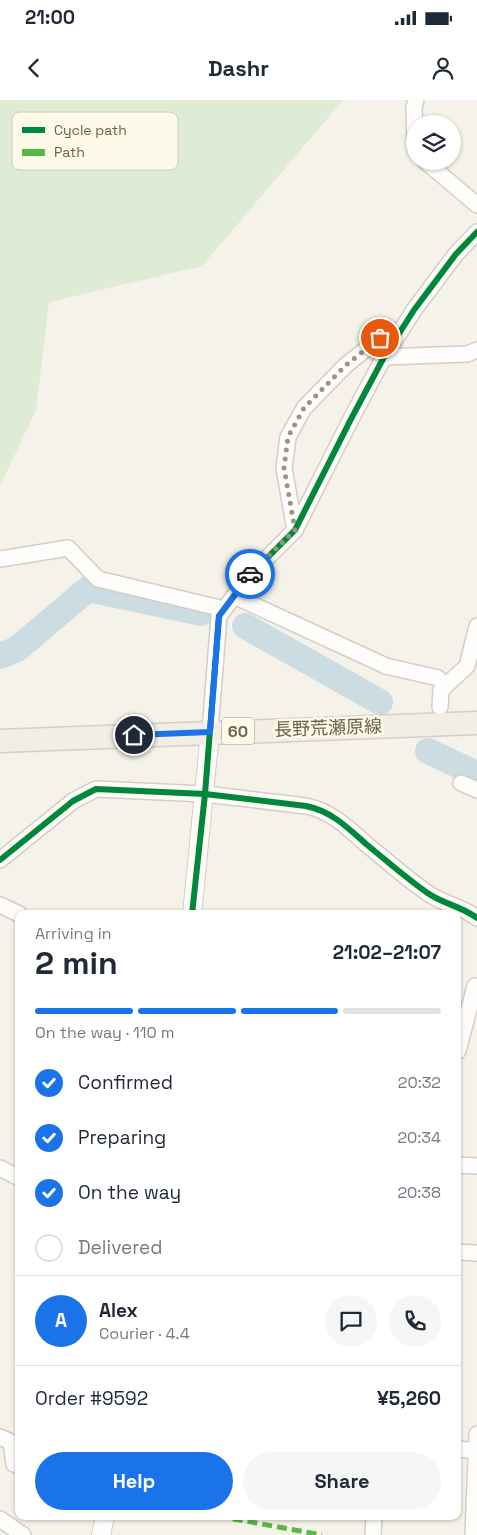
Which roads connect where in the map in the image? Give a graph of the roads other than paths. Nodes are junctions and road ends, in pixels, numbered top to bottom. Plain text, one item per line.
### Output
1 (416, 100) edge
2 (414, 115) edge
3 (436, 170) edge
4 (477, 205) edge
5 (477, 232) edge
6 (401, 330) junction
7 (477, 350) edge
8 (384, 357) junction
9 (295, 530) junction
10 (0, 559) edge
11 (234, 596) junction
12 (224, 609) junction
13 (477, 626) edge
14 (446, 686) junction
15 (440, 707) dead end
16 (477, 722) edge
17 (210, 732) junction
18 (0, 741) edge
19 (460, 783) dead end
20 (477, 790) edge
21 (205, 794) junction
22 (0, 860) edge
23 (0, 905) edge
24 (192, 910) edge
25 (15, 912) edge
26 (477, 918) edge
27 (475, 986) dead end
28 (461, 1040) edge
29 (461, 1166) edge
30 (477, 1166) edge
31 (0, 1168) edge
32 (15, 1176) edge
33 (461, 1252) edge
34 (477, 1253) edge
35 (477, 1434) edge
36 (0, 1436) edge
37 (461, 1449) edge
38 (477, 1450) edge
39 (15, 1464) edge
40 (0, 1519) edge
41 (104, 1520) edge
42 (374, 1520) edge
43 (23, 1535) edge
44 (101, 1535) edge
45 (373, 1535) edge
46 (473, 1535) edge

1 - 2 street
3 - 4 street
5 - 6 street
6 - 8 street
6 - 9 street
7 - 8 street
8 - 9 street
9 - 11 street
10 - 12 street
11 - 12 street
11 - 14 street
12 - 17 street
13 - 14 street
14 - 15 street
16 - 17 main road, 長野荒瀬原線 / 60
17 - 18 main road, 長野荒瀬原線 / 60
17 - 21 street
19 - 20 street
21 - 22 street
21 - 24 street
21 - 26 street
23 - 25 street
27 - 28 street
29 - 30 street
31 - 32 street
33 - 34 street
35 - 38 street
36 - 39 street
37 - 38 street
38 - 46 street
40 - 43 street
41 - 44 street
42 - 45 street

